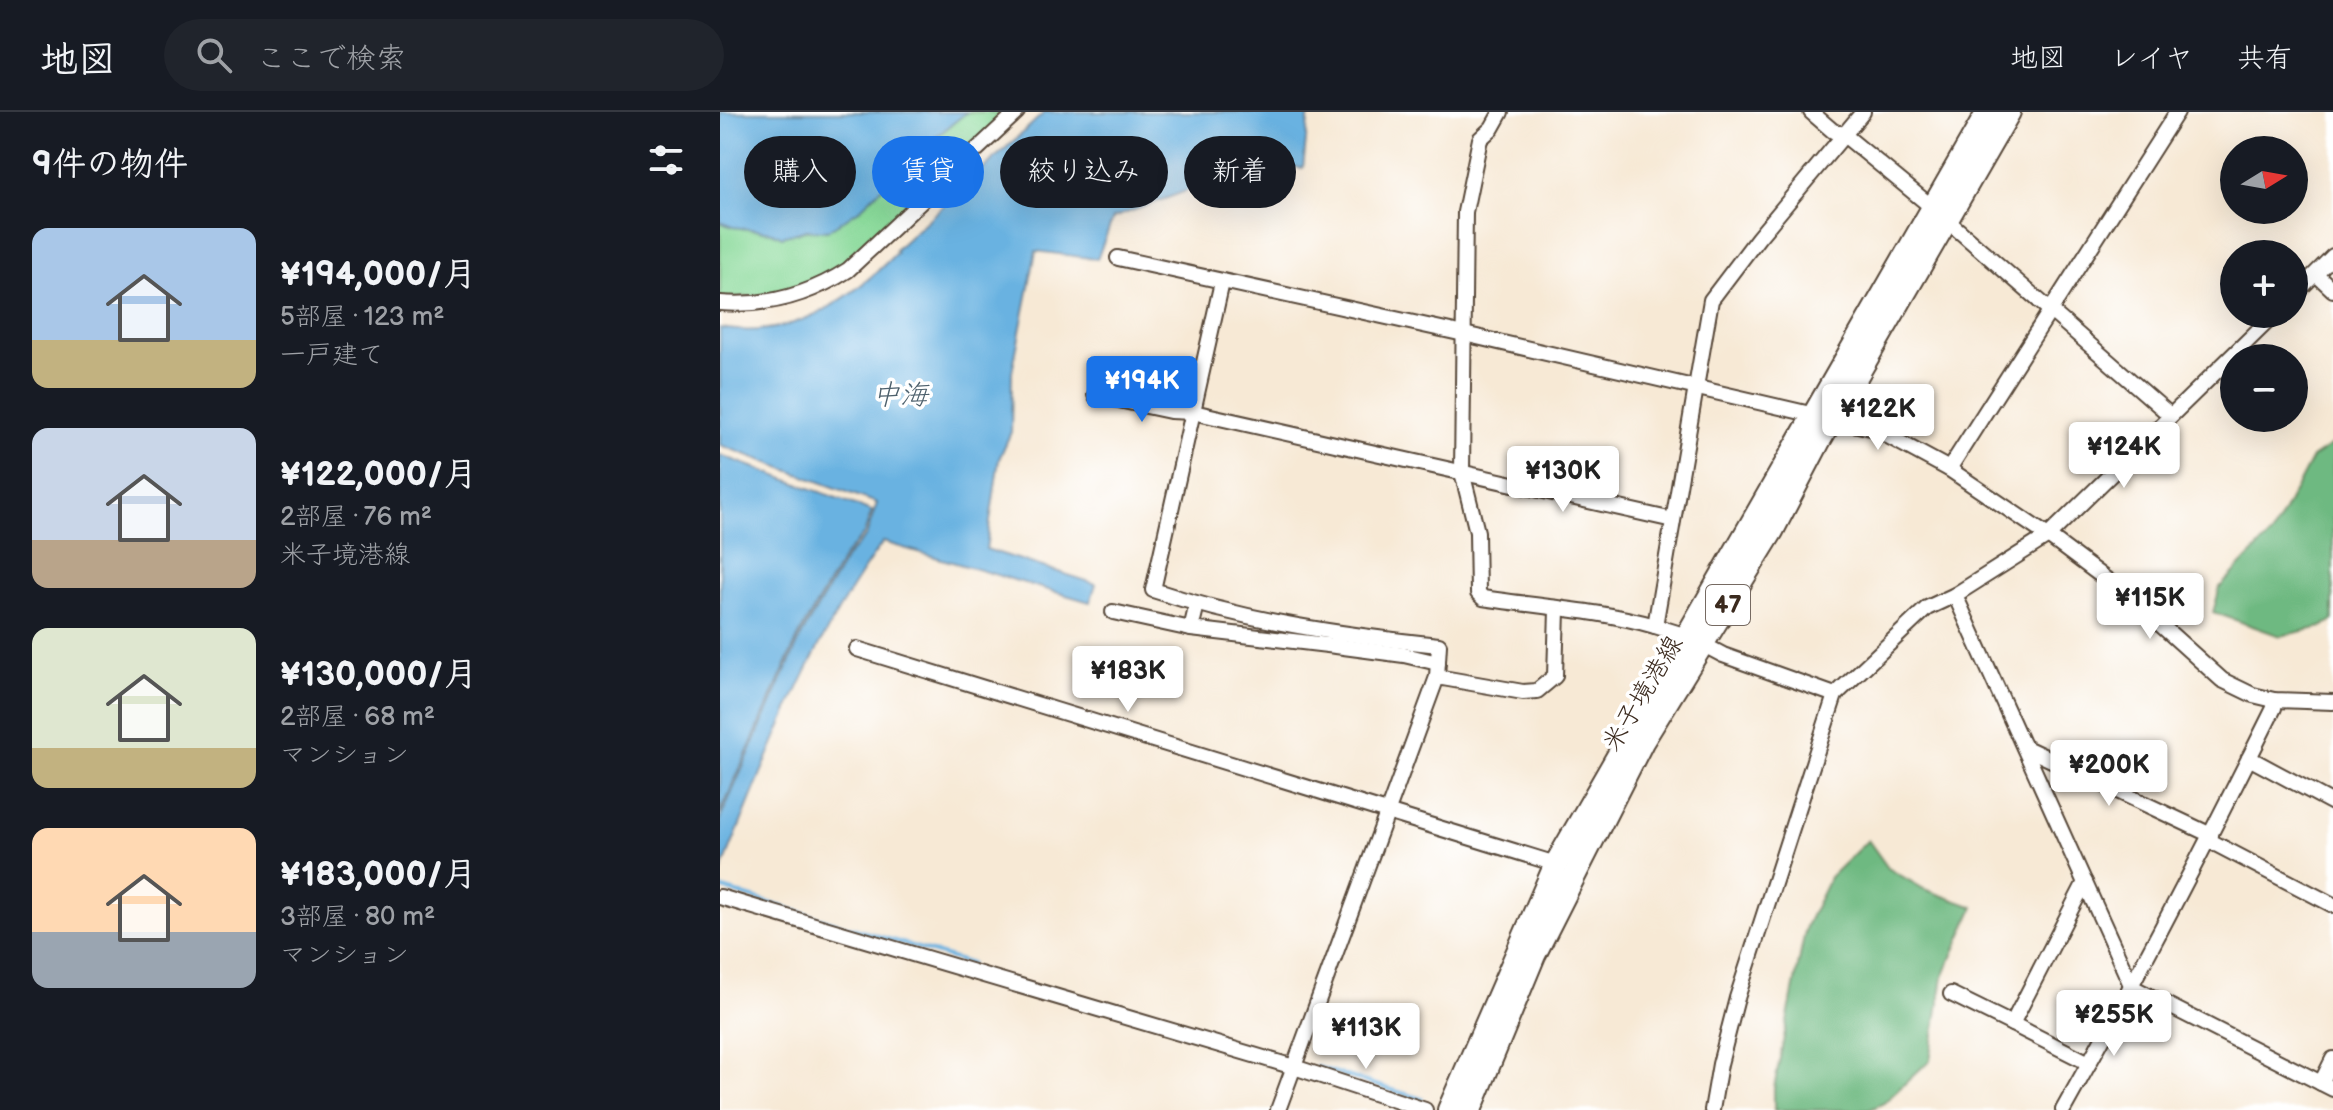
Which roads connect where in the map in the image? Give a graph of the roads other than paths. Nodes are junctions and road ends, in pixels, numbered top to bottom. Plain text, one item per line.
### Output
1 (1017, 112) edge
2 (1501, 112) edge
3 (1811, 112) edge
4 (1863, 112) edge
5 (1988, 112) edge
6 (2009, 112) edge
7 (2177, 112) edge
8 (1843, 134) junction
9 (1940, 214) junction
10 (2333, 256) edge
11 (1118, 258) dead end
12 (2316, 274) junction
13 (1222, 282) junction
14 (2308, 282) edge
15 (2333, 290) edge
16 (720, 303) edge
17 (2050, 310) junction
18 (2260, 328) edge
19 (1464, 334) junction
20 (1698, 388) junction
21 (1095, 395) dead end
22 (1193, 412) junction
23 (2170, 415) junction
24 (1823, 417) junction
25 (1949, 469) junction
26 (1462, 472) junction
27 (1673, 520) junction
28 (2048, 536) junction
29 (1955, 595) junction
30 (1197, 604) junction
31 (1557, 610) junction
32 (1113, 612) dead end
33 (1655, 626) junction
34 (1191, 629) junction
35 (1337, 640) junction
36 (1696, 640) junction
37 (857, 649) dead end
38 (1438, 670) junction
39 (1835, 695) junction
40 (2274, 700) junction
41 (2333, 702) edge
42 (2024, 747) junction
43 (2249, 758) junction
44 (2333, 803) edge
45 (1388, 814) junction
46 (2210, 837) junction
47 (1556, 864) junction
48 (2085, 882) junction
49 (720, 897) edge
50 (2333, 905) edge
51 (2132, 987) junction
52 (1951, 994) dead end
53 (2012, 1024) junction
54 (2333, 1059) edge
55 (2089, 1063) junction
56 (1294, 1067) junction
57 (2327, 1086) edge
58 (1278, 1110) edge
59 (1425, 1110) edge
60 (1449, 1110) edge
61 (1470, 1110) edge
62 (1712, 1110) edge
63 (2063, 1110) edge

1 - 16 street
2 - 19 street
3 - 8 street
4 - 8 street
5 - 9 main road, 米子境港線 / 47
6 - 9 main road, 米子境港線 / 47
7 - 17 street
8 - 9 street
8 - 20 street
9 - 17 street
9 - 24 main road, 米子境港線 / 47
10 - 12 street
11 - 13 street
12 - 14 street
12 - 15 street
13 - 19 street
13 - 22 street
17 - 23 street
17 - 25 street
18 - 23 street
19 - 20 street
19 - 26 street
20 - 24 street
20 - 27 street
21 - 22 street
22 - 26 street
22 - 30 street
23 - 28 street
24 - 25 street
24 - 36 main road, 米子境港線 / 47
25 - 28 street
26 - 27 street
26 - 31 street
27 - 33 street
28 - 29 street
28 - 40 street
29 - 39 street
29 - 42 street
30 - 34 street
30 - 35 street
31 - 33 street
31 - 38 street
32 - 34 street
33 - 36 street
34 - 35 street
35 - 38 street
36 - 39 street
36 - 47 main road, 米子境港線 / 47
36 - 61 main road, 米子境港線 / 47
37 - 45 street
38 - 45 street
39 - 62 street
40 - 41 street
40 - 43 street
42 - 46 street
42 - 48 street
43 - 44 street
43 - 46 street
45 - 47 street
45 - 56 street
46 - 50 street
46 - 51 street
47 - 60 main road, 米子境港線 / 47
48 - 51 street
48 - 53 street
49 - 56 street
51 - 55 street
51 - 57 street
52 - 53 street
53 - 55 street
54 - 57 street
55 - 63 street
56 - 58 street
56 - 59 street

